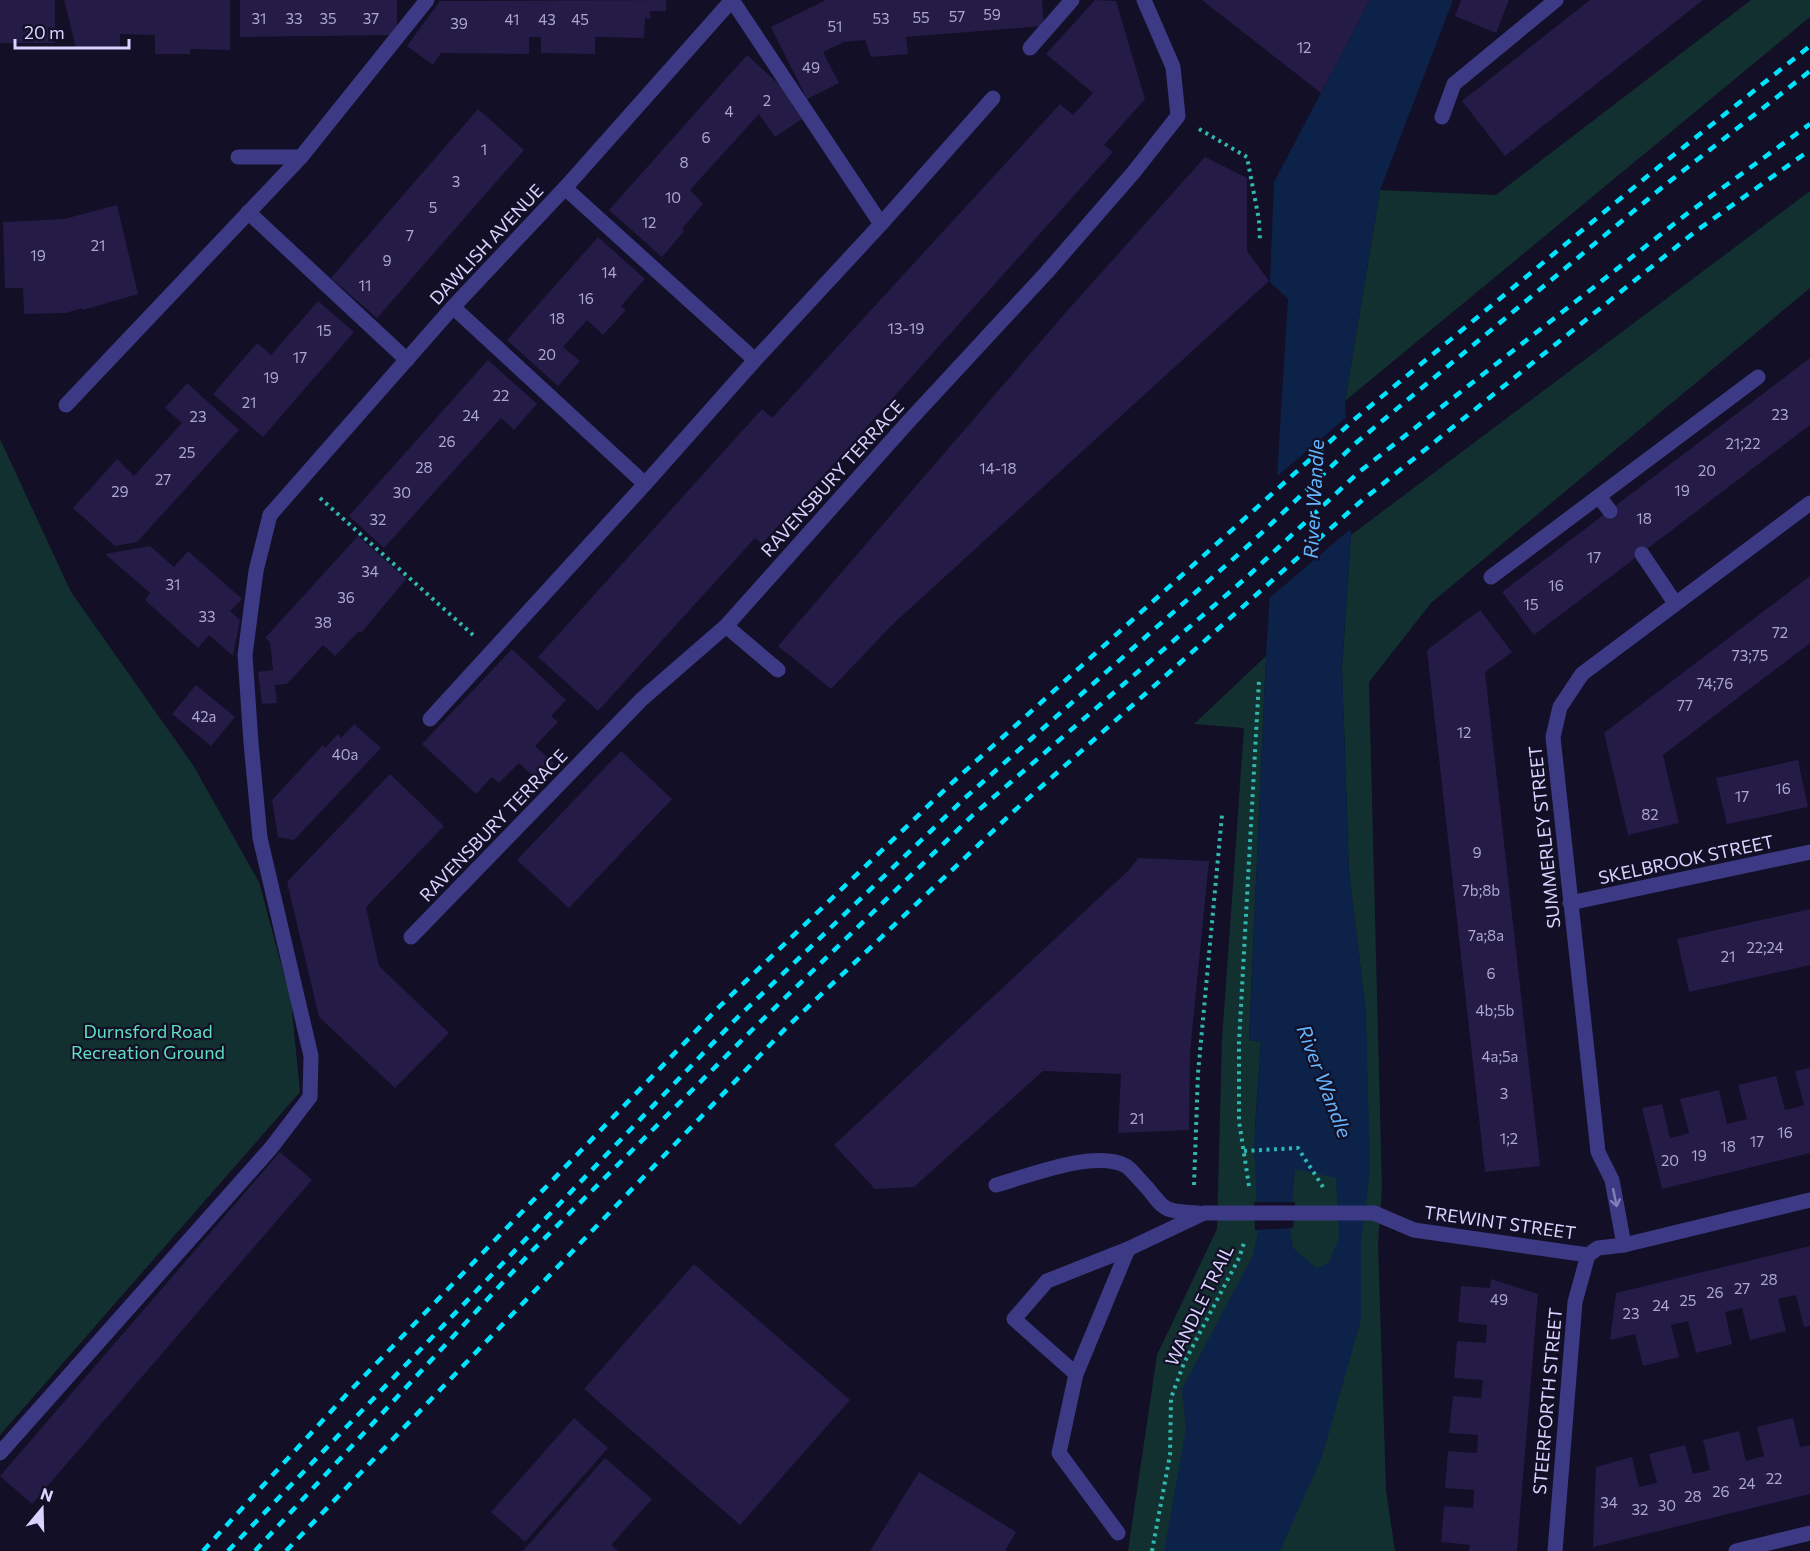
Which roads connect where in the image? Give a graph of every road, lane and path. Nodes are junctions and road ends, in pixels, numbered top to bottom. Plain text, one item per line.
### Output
1 (427, 0) edge
2 (732, 0) edge
3 (1072, 0) edge
4 (1144, 0) edge
5 (1556, 0) edge
6 (1030, 48) dead end
7 (993, 98) dead end
8 (1178, 116) junction
9 (1442, 117) dead end
10 (238, 157) dead end
11 (301, 157) junction
12 (565, 188) junction
13 (248, 212) junction
14 (881, 224) junction
15 (1260, 241) dead end
16 (453, 307) junction
17 (407, 360) junction
18 (755, 360) junction
19 (1758, 377) dead end
20 (66, 405) dead end
21 (302, 481) junction
22 (645, 484) junction
23 (1599, 497) junction
24 (1810, 504) edge
25 (1610, 511) dead end
26 (1642, 554) dead end
27 (1491, 577) dead end
28 (1675, 603) junction
29 (726, 626) junction
30 (492, 653) junction
31 (778, 670) dead end
32 (1259, 680) dead end
33 (430, 719) dead end
34 (1222, 815) dead end
35 (1810, 852) edge
36 (1570, 903) junction
37 (411, 936) dead end
38 (1246, 1150) junction
39 (996, 1185) dead end
40 (1329, 1196) dead end
41 (1810, 1200) edge
42 (1199, 1213) junction
43 (1252, 1214) junction
44 (1624, 1245) junction
45 (1128, 1249) junction
46 (1588, 1255) junction
47 (1076, 1374) junction
48 (0, 1453) edge
49 (1118, 1533) dead end
50 (1810, 1533) edge
51 (1152, 1551) edge
52 (1555, 1551) edge
53 (1736, 1551) edge

1 - 11 street
2 - 12 street, DAWLISH AVENUE
2 - 14 street
3 - 6 street
4 - 8 street
5 - 9 street
7 - 14 street
8 - 15 path
8 - 29 street, RAVENSBURY TERRACE
10 - 11 street
11 - 13 street
12 - 16 street, DAWLISH AVENUE
12 - 18 street
13 - 17 street
13 - 20 street
14 - 18 street
16 - 17 street, DAWLISH AVENUE
16 - 22 street
17 - 21 street, DAWLISH AVENUE
18 - 22 street
19 - 23 street
21 - 30 path
21 - 48 street, DAWLISH AVENUE
22 - 30 street
23 - 25 street
23 - 27 street
24 - 28 street, SUMMERLEY STREET
26 - 28 street
28 - 36 street, SUMMERLEY STREET
29 - 31 street
29 - 37 street, RAVENSBURY TERRACE
30 - 33 street
32 - 38 path
34 - 42 path
35 - 36 street, SKELBROOK STREET
36 -> 44 street, SUMMERLEY STREET
38 - 40 path
38 - 43 path
39 - 42 street, TREWINT STREET
41 - 44 street, TREWINT STREET
42 - 43 street, TREWINT STREET
42 - 45 street
43 - 46 street, TREWINT STREET
43 - 51 path, WANDLE TRAIL
44 - 46 street, TREWINT STREET
45 - 47 street
45 - 47 street
46 - 52 street, STEERFORTH STREET
47 - 49 street
50 - 53 street

